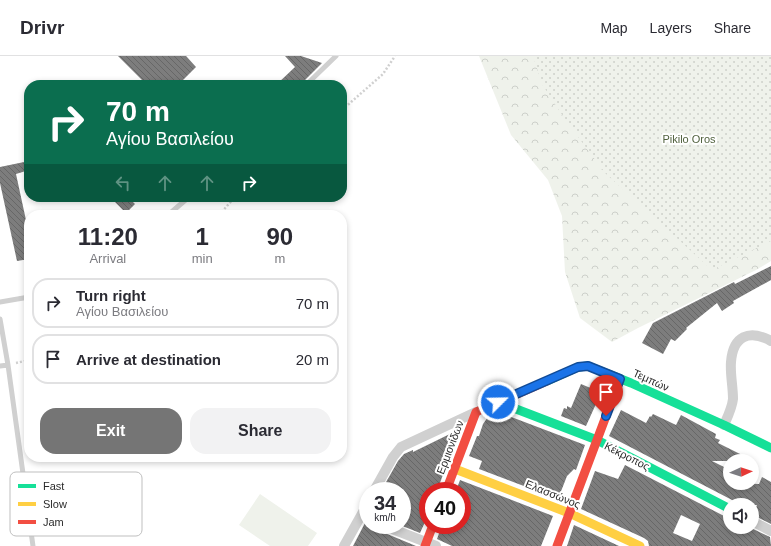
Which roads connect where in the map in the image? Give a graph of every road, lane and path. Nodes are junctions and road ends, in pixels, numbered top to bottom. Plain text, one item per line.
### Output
1 (395, 56) edge
2 (332, 57) edge
3 (311, 80) edge
4 (347, 106) edge
5 (183, 202) edge
6 (230, 202) edge
7 (174, 210) edge
8 (223, 210) edge
9 (24, 298) edge
10 (0, 302) edge
11 (0, 319) edge
12 (771, 342) edge
13 (24, 361) edge
14 (8, 365) junction
15 (0, 366) edge
16 (620, 379) junction
17 (498, 402) junction
18 (476, 412) junction
19 (724, 425) junction
20 (597, 440) junction
21 (771, 448) edge
22 (455, 469) junction
23 (23, 472) edge
24 (379, 482) edge
25 (450, 482) edge
26 (723, 505) edge
27 (569, 513) junction
28 (359, 519) edge
29 (759, 525) edge
30 (771, 531) edge
31 (403, 534) edge
32 (432, 534) edge
33 (32, 536) edge
34 (429, 545) edge
35 (33, 546) edge
36 (344, 546) edge
37 (557, 546) edge
38 (640, 546) edge

1 - 4 path
2 - 3 lane
5 - 7 lane
6 - 8 path
9 - 10 lane
11 - 14 lane
12 - 19 street
13 - 14 path
14 - 15 lane
14 - 23 lane
16 - 17 street, Τεμπών
16 - 19 street, Τεμπών
16 - 20 street
17 - 18 street, Τεμπών
17 - 20 street, Κέκροπος
18 - 22 street, Ερμιονίδων
18 - 24 street
19 - 21 street, Τεμπών
20 - 26 street, Κέκροπος
20 - 27 street
22 - 25 street, Ερμιονίδων
22 - 27 street, Ελασσώνος
27 - 37 street
27 - 38 street, Ελασσώνος
28 - 36 street
29 - 30 street
31 - 34 street
32 - 34 street
33 - 35 lane

